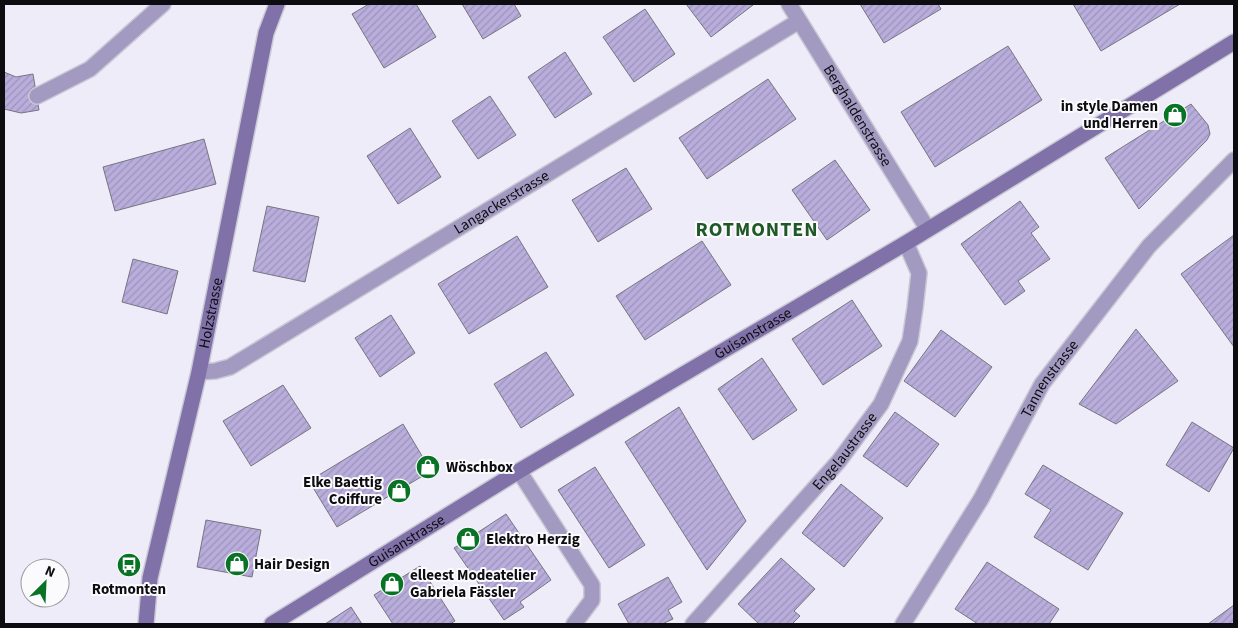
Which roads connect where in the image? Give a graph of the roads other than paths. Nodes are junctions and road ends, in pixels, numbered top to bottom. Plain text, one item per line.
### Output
1 (163, 4) edge
2 (277, 4) edge
3 (789, 4) edge
4 (799, 21) junction
5 (1234, 42) edge
6 (37, 96) dead end
7 (1234, 160) edge
8 (928, 228) junction
9 (906, 243) junction
10 (199, 372) junction
11 (519, 471) junction
12 (146, 624) edge
13 (272, 624) edge
14 (574, 624) edge
15 (693, 624) edge
16 (903, 624) edge

1 - 6 street
2 - 10 street, Holzstrasse
3 - 4 street, Berghaldenstrasse
4 - 8 street, Berghaldenstrasse
4 - 10 street, Langackerstrasse
5 - 8 street, Guisanstrasse
7 - 16 street, Tannenstrasse
8 - 9 street, Guisanstrasse
9 - 11 street, Guisanstrasse
9 - 15 street, Engelaustrasse
10 - 12 street, Holzstrasse
11 - 13 street, Guisanstrasse
11 - 14 street

